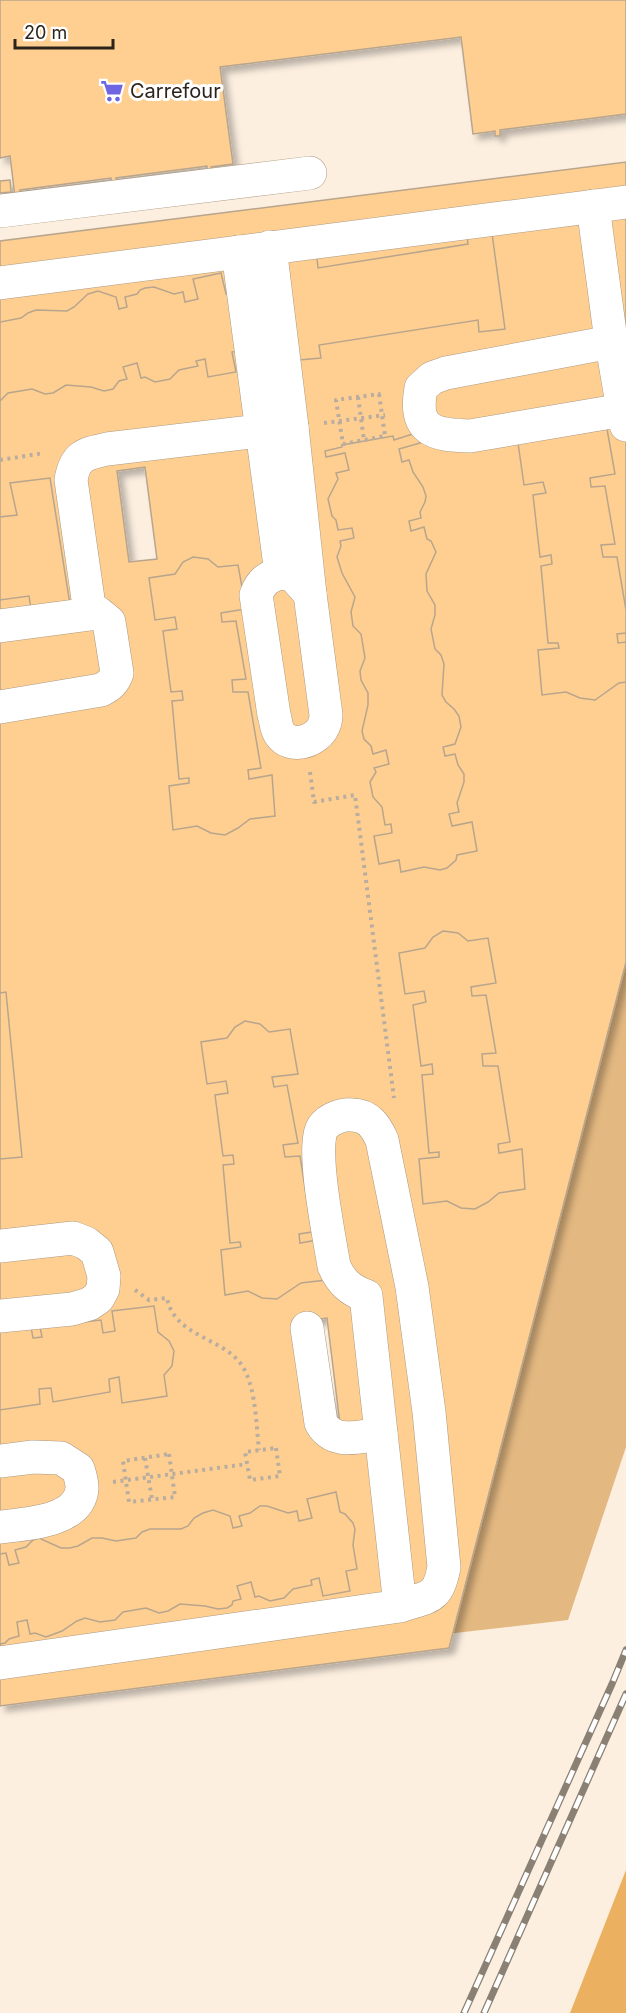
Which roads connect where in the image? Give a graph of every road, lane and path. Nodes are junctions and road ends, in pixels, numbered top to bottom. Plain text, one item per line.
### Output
1 (310, 173) dead end
2 (626, 202) edge
3 (593, 206) junction
4 (0, 211) edge
5 (270, 247) junction
6 (237, 252) junction
7 (0, 283) edge
8 (612, 342) junction
9 (357, 397) junction
10 (419, 410) junction
11 (383, 415) junction
12 (625, 415) edge
13 (361, 418) junction
14 (339, 421) junction
15 (276, 429) junction
16 (364, 440) junction
17 (281, 573) junction
18 (310, 594) junction
19 (90, 613) junction
20 (0, 626) edge
21 (0, 707) edge
22 (305, 742) junction
23 (376, 1127) junction
24 (0, 1246) edge
25 (129, 1285) dead end
26 (412, 1287) junction
27 (366, 1296) junction
28 (0, 1316) edge
29 (307, 1328) dead end
30 (429, 1412) junction
31 (381, 1426) junction
32 (259, 1450) junction
33 (145, 1458) junction
34 (0, 1461) edge
35 (247, 1464) junction
36 (172, 1473) junction
37 (148, 1477) junction
38 (125, 1480) junction
39 (82, 1486) junction
40 (152, 1499) junction
41 (0, 1527) edge
42 (400, 1606) junction
43 (0, 1663) edge

1 - 4 street
2 - 3 street
3 - 5 street
3 - 8 street
5 - 6 street
5 - 15 street
6 - 7 street
6 - 15 street
8 - 10 street
8 - 12 street
9 - 11 path
9 - 13 path
9 - 14 path
10 - 11 path
10 - 12 street
11 - 13 path
11 - 16 path
13 - 14 path
13 - 16 path
14 - 15 path
14 - 16 path
15 - 17 street
15 - 18 street
15 - 19 street
17 - 18 street
17 - 22 street
18 - 22 street
19 - 20 street
19 - 21 street
22 - 23 path
23 - 26 street
23 - 27 street
24 - 28 street
25 - 32 path
26 - 27 street
26 - 30 street
27 - 31 street
29 - 31 street
30 - 31 street
30 - 42 street
31 - 42 street
32 - 35 path
32 - 35 path
33 - 36 path
33 - 37 path
33 - 38 path
34 - 39 street
35 - 36 path
36 - 37 path
36 - 40 path
37 - 38 path
37 - 40 path
38 - 39 path
38 - 40 path
39 - 41 street
42 - 43 street

